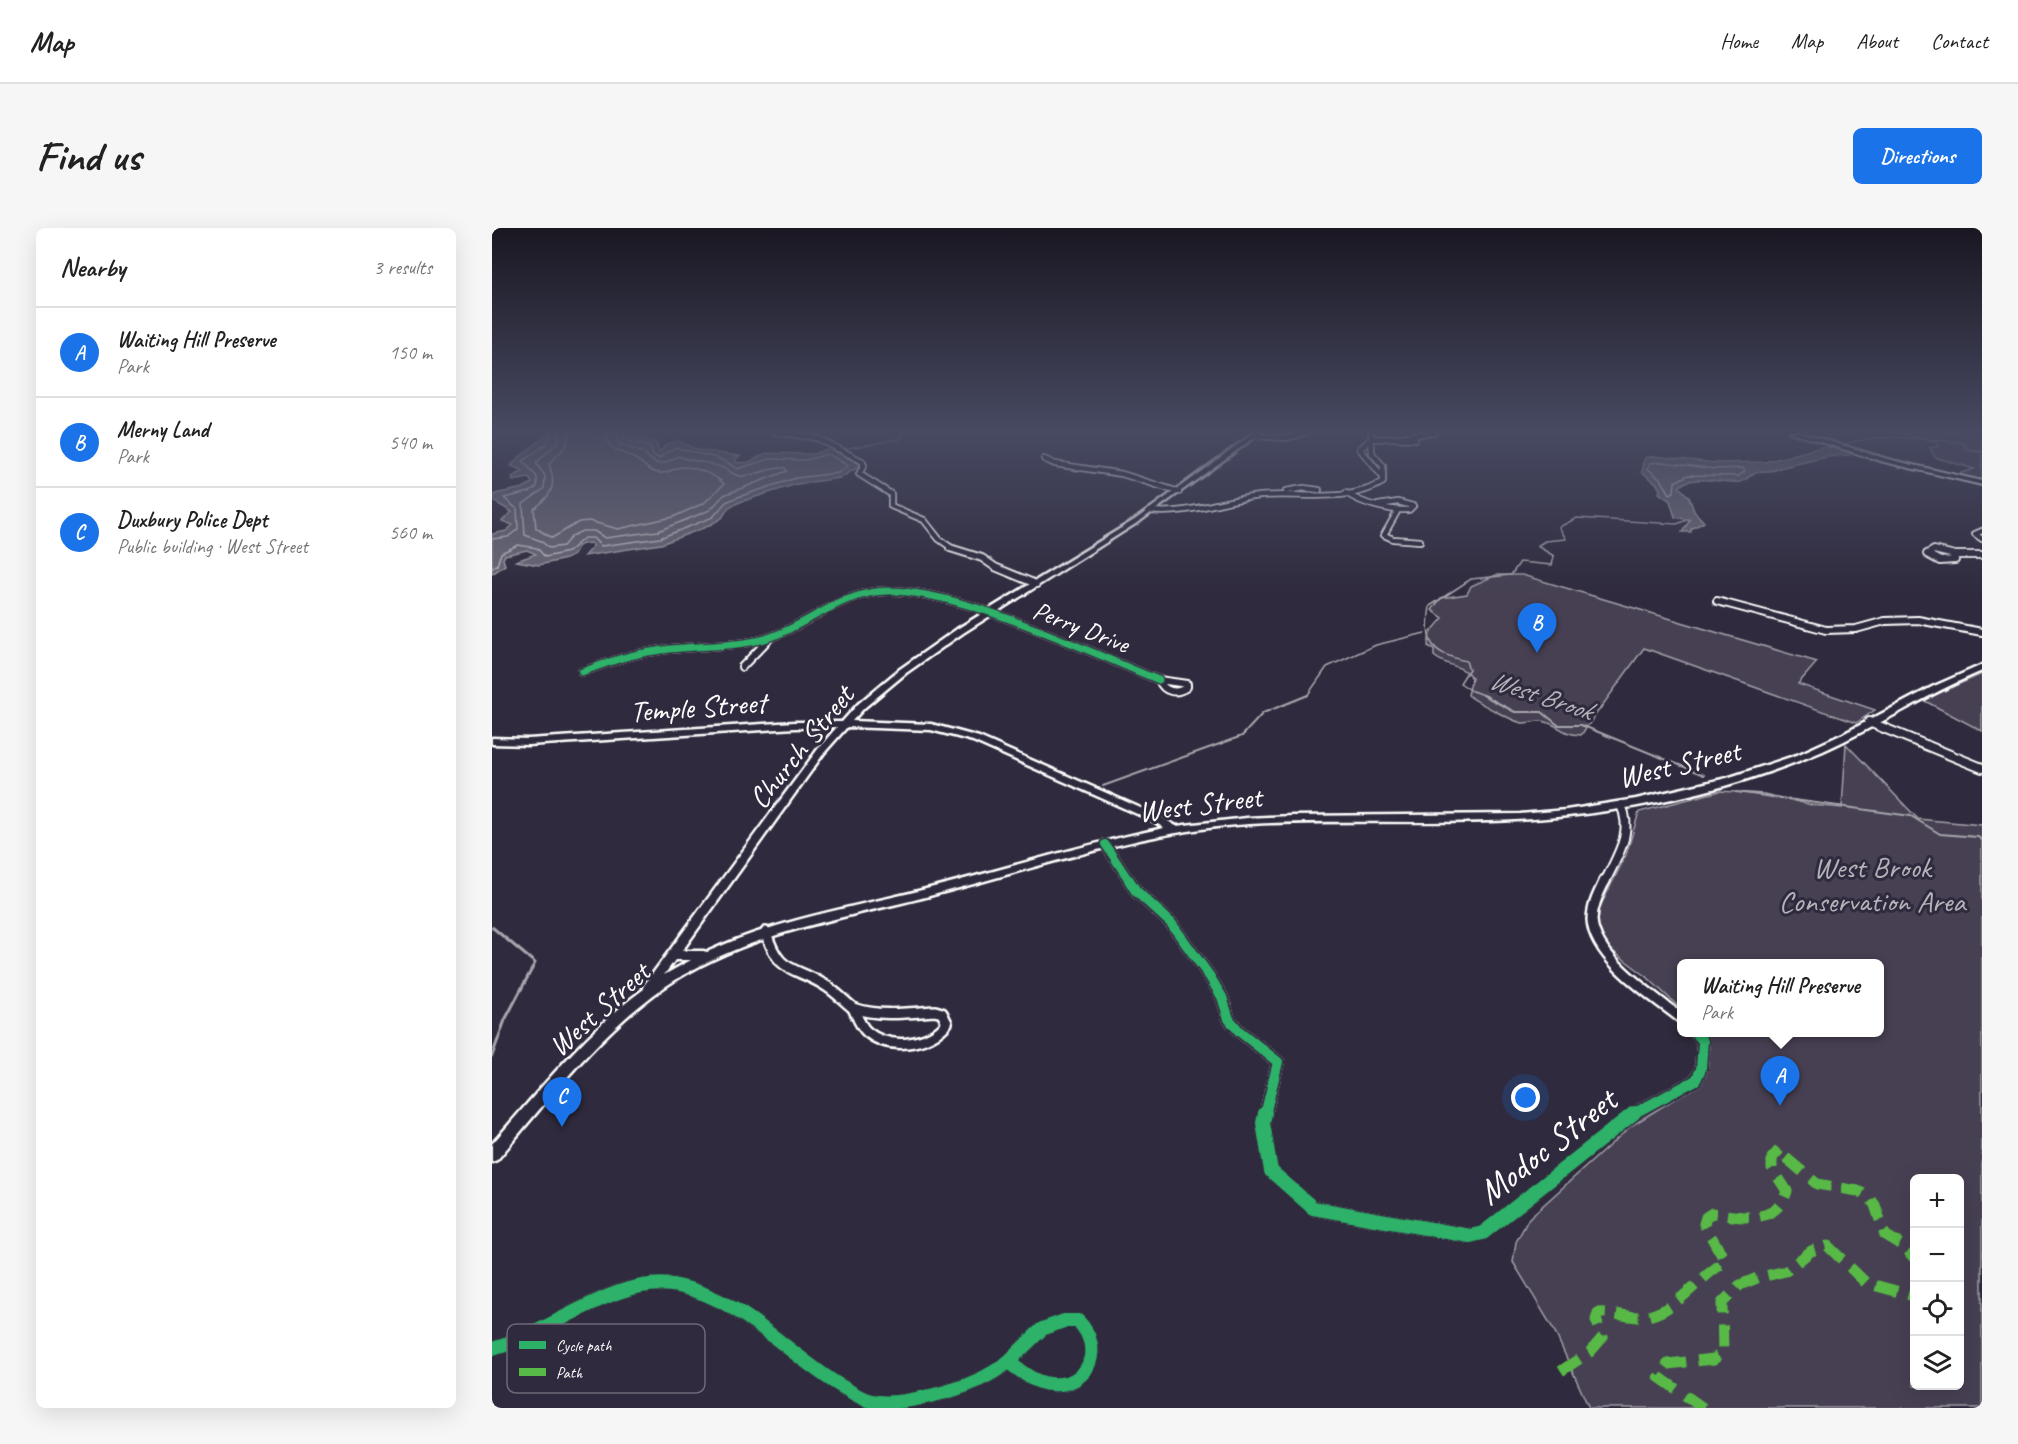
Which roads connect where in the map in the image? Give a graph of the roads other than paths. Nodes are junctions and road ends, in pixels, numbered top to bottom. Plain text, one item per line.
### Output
1 (880, 487) edge
2 (1163, 487) edge
3 (1185, 487) edge
4 (1375, 487) edge
5 (1179, 492) junction
6 (1346, 494) junction
7 (1378, 505) junction
8 (1150, 511) junction
9 (1397, 512) junction
10 (1982, 531) edge
11 (1982, 540) edge
12 (1420, 541) dead end
13 (1955, 555) junction
14 (1982, 555) edge
15 (1036, 584) junction
16 (1717, 601) dead end
17 (987, 613) junction
18 (1982, 632) edge
19 (772, 637) junction
20 (742, 668) dead end
21 (1982, 668) edge
22 (582, 672) dead end
23 (1159, 680) dead end
24 (1869, 722) junction
25 (843, 723) junction
26 (492, 741) edge
27 (1982, 768) edge
28 (1621, 805) junction
29 (1173, 829) junction
30 (1105, 844) junction
31 (766, 932) junction
32 (713, 954) junction
33 (674, 956) junction
34 (637, 1001) junction
35 (853, 1008) junction
36 (1677, 1015) edge
37 (1699, 1037) edge
38 (492, 1155) edge
39 (558, 1324) edge
40 (507, 1344) edge
41 (492, 1349) edge
42 (1008, 1362) junction

1 - 15 street
2 - 5 street
3 - 5 main road, Church Street
4 - 6 street
5 - 8 main road, Church Street
6 - 7 street
6 - 8 street
7 - 9 street
7 - 9 street
8 - 15 main road, Church Street
9 - 12 street
10 - 11 street
13 - 13 street
13 - 14 street
15 - 17 main road, Church Street
16 - 18 street
17 - 19 street, Perry Drive
17 - 23 street, Perry Drive
17 - 25 main road, Church Street
19 - 20 street
19 - 22 street
21 - 24 main road, West Street
24 - 27 street
24 - 28 main road, West Street
25 - 26 main road, Temple Street
25 - 29 main road, Temple Street
25 - 33 main road, Church Street
28 - 29 main road, West Street
28 - 36 street
29 - 30 main road, West Street
30 - 31 main road, West Street
30 - 37 street, Modoc Street
31 - 32 main road, West Street
31 - 35 street
32 - 33 main road
32 - 34 main road, West Street
33 - 34 main road, Church Street
34 - 38 main road, West Street
35 - 35 street
39 - 42 street
40 - 41 street
42 - 42 street

